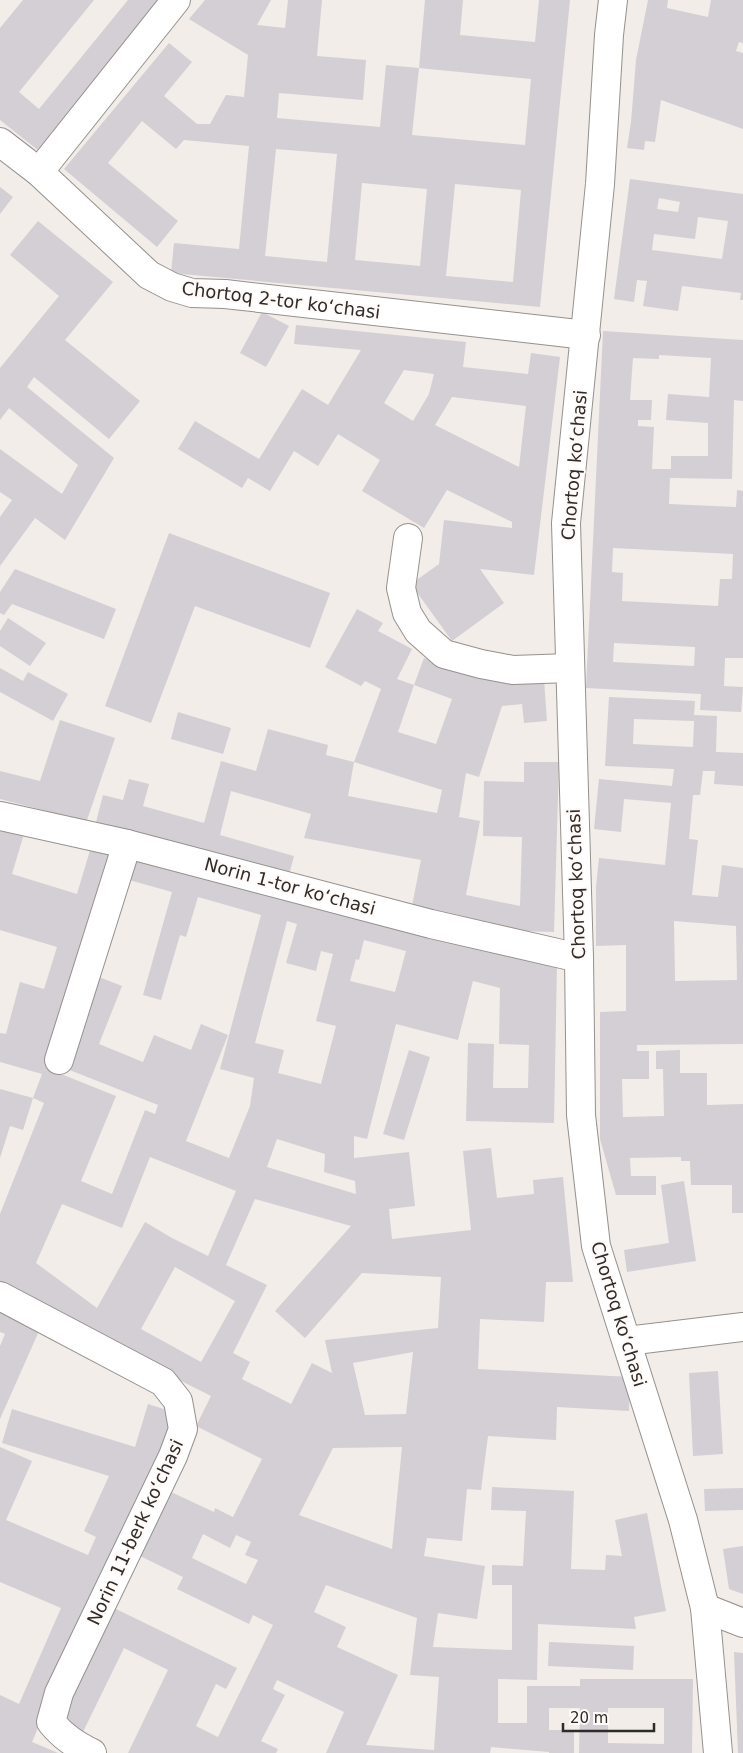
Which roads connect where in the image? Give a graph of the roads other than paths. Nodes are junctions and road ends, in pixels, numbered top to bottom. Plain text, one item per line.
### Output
1 (176, 0) edge
2 (613, 0) edge
3 (0, 142) edge
4 (39, 172) junction
5 (586, 335) junction
6 (408, 538) dead end
7 (570, 668) junction
8 (0, 816) edge
9 (127, 844) junction
10 (579, 958) junction
11 (59, 1060) dead end
12 (0, 1296) edge
13 (743, 1327) edge
14 (627, 1342) junction
15 (705, 1608) junction
16 (743, 1623) edge
17 (92, 1753) edge
18 (718, 1753) edge

1 - 4 street
2 - 5 street, Chortoq koʻchasi
3 - 4 street, Chortoq 2-tor koʻchasi
4 - 5 street, Chortoq 2-tor koʻchasi
5 - 7 street, Chortoq koʻchasi
6 - 7 street
7 - 10 street, Chortoq koʻchasi
8 - 9 street, Norin 1-tor koʻchasi
9 - 10 street, Norin 1-tor koʻchasi
9 - 11 street
10 - 14 street, Chortoq koʻchasi
12 - 17 street, Norin 11-berk koʻchasi
13 - 14 street
14 - 15 street, Chortoq koʻchasi
15 - 16 street
15 - 18 street, Chortoq koʻchasi

